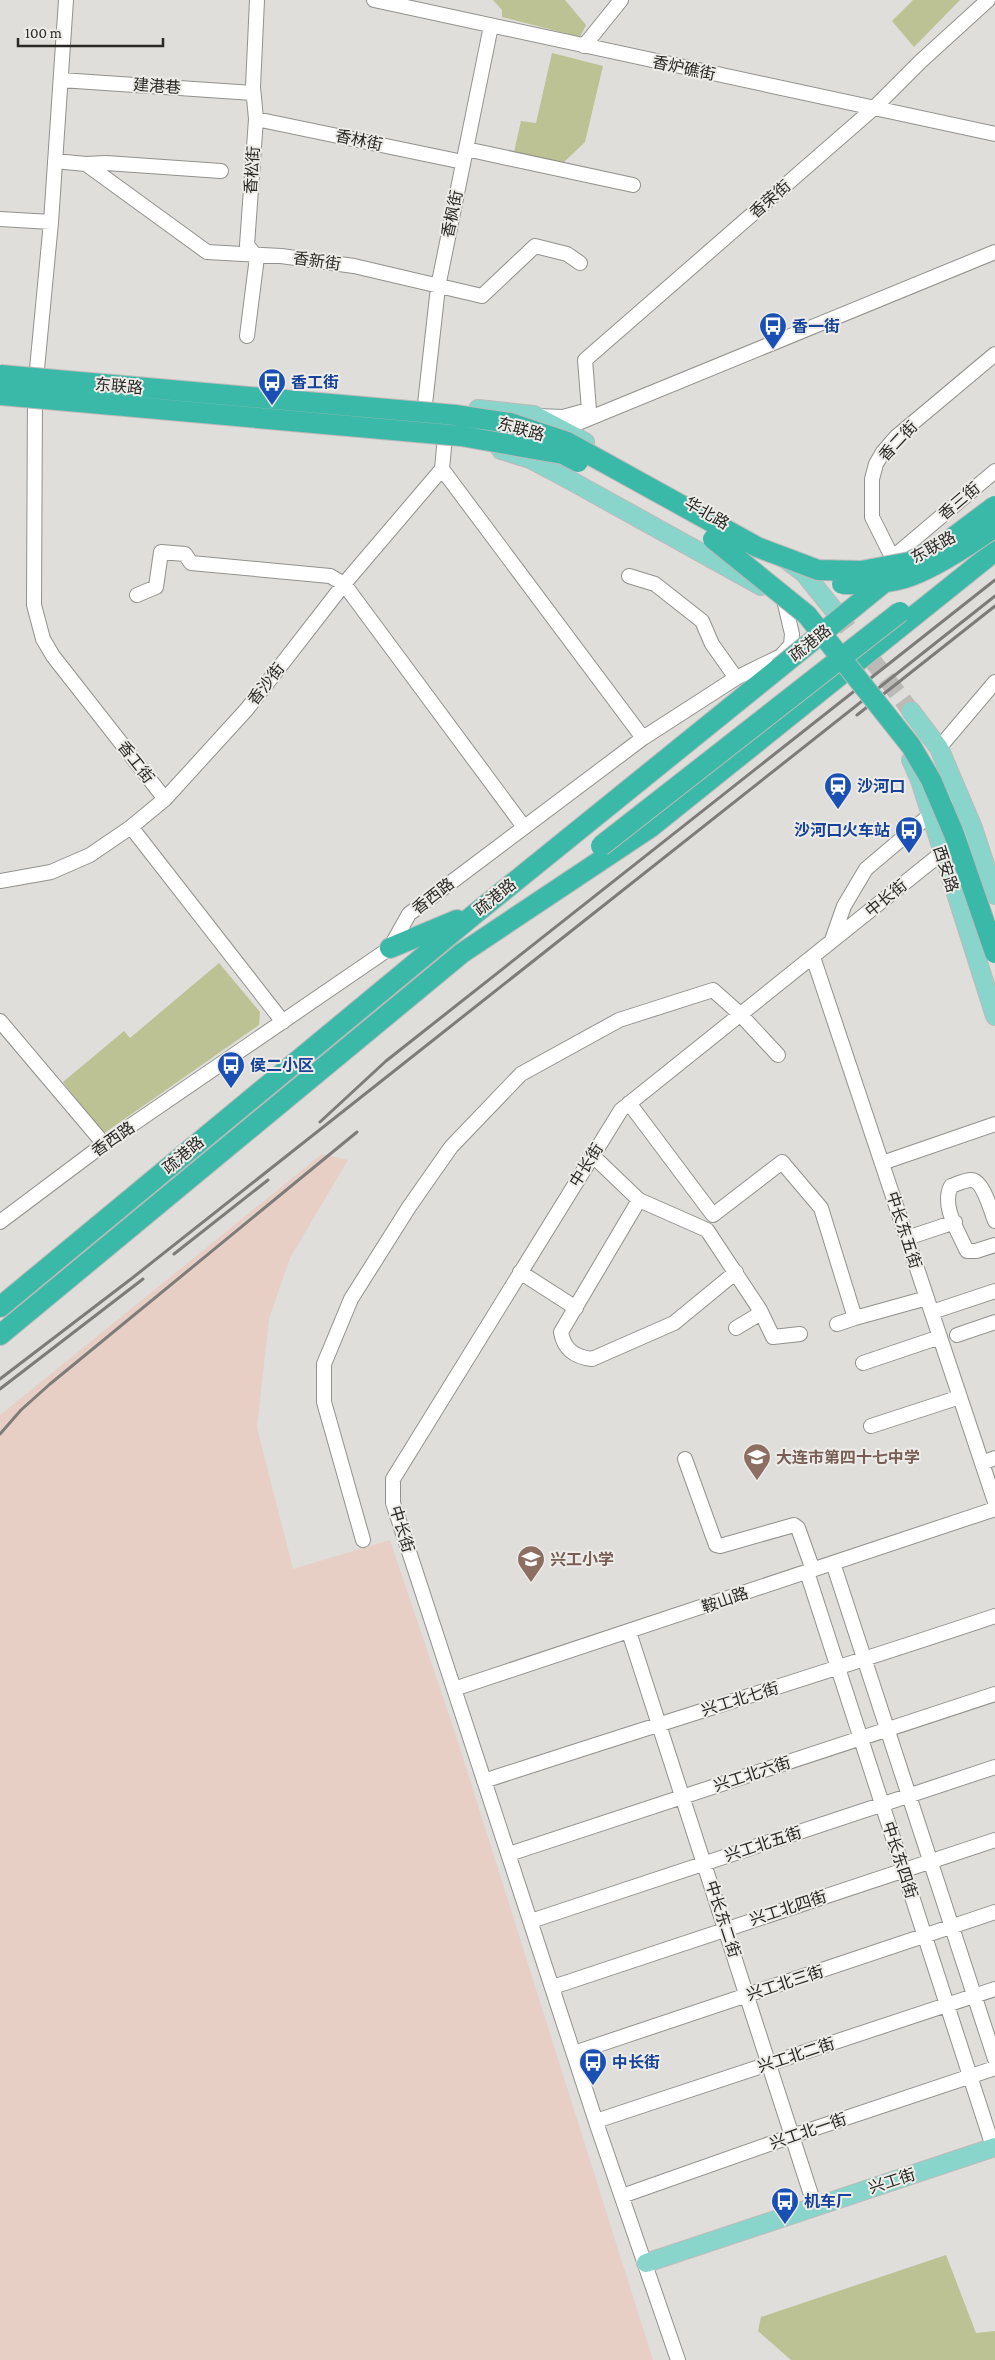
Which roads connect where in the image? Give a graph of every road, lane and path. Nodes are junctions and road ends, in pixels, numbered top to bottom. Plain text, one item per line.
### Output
1 (66, 0) edge
2 (257, 0) edge
3 (374, 0) edge
4 (621, 0) edge
5 (988, 0) edge
6 (491, 26) junction
7 (584, 46) junction
8 (61, 80) junction
9 (253, 92) junction
10 (874, 108) junction
11 (256, 118) junction
12 (995, 134) edge
13 (464, 155) junction
14 (56, 161) junction
15 (86, 164) junction
16 (221, 171) dead end
17 (633, 185) dead end
18 (0, 219) edge
19 (51, 222) junction
20 (995, 242) edge
21 (995, 252) edge
22 (257, 257) junction
23 (580, 263) dead end
24 (438, 287) junction
25 (247, 336) dead end
26 (995, 354) edge
27 (0, 365) edge
28 (37, 368) junction
29 (0, 375) edge
30 (0, 395) edge
31 (0, 403) edge
32 (425, 404) junction
33 (34, 406) junction
34 (449, 406) junction
35 (589, 410) junction
36 (534, 415) junction
37 (562, 430) junction
38 (444, 442) junction
39 (501, 450) junction
40 (442, 469) junction
41 (995, 471) edge
42 (995, 493) edge
43 (995, 506) edge
44 (995, 527) edge
45 (995, 534) edge
46 (713, 539) junction
47 (995, 551) edge
48 (892, 557) junction
49 (629, 576) dead end
50 (344, 584) junction
51 (137, 595) dead end
52 (784, 600) junction
53 (837, 614) joint
54 (812, 631) dead end
55 (736, 678) junction
56 (995, 682) edge
57 (911, 711) tunnel mouth
58 (888, 726) dead end
59 (643, 738) junction
60 (939, 748) junction
61 (958, 791) junction
62 (924, 796) junction
63 (165, 799) junction
64 (930, 815) junction
65 (131, 827) junction
66 (524, 827) junction
67 (915, 828) junction
68 (973, 828) junction
69 (942, 853) junction
70 (0, 881) edge
71 (995, 895) edge
72 (476, 913) junction
73 (832, 941) junction
74 (390, 948) junction
75 (462, 953) junction
76 (995, 953) edge
77 (813, 957) junction
78 (740, 1014) junction
79 (995, 1016) edge
80 (0, 1021) edge
81 (283, 1022) junction
82 (778, 1055) dead end
83 (629, 1103) junction
84 (995, 1124) edge
85 (104, 1144) junction
86 (592, 1155) junction
87 (882, 1163) junction
88 (640, 1200) junction
89 (994, 1215) edge
90 (0, 1222) edge
91 (955, 1222) junction
92 (907, 1238) junction
93 (995, 1245) edge
94 (520, 1272) junction
95 (736, 1272) junction
96 (995, 1291) edge
97 (927, 1298) junction
98 (0, 1306) edge
99 (576, 1308) junction
100 (760, 1310) junction
101 (932, 1312) junction
102 (855, 1318) junction
103 (995, 1322) edge
104 (837, 1324) dead end
105 (736, 1328) dead end
106 (800, 1334) dead end
107 (0, 1335) edge
108 (957, 1336) dead end
109 (940, 1337) junction
110 (863, 1363) dead end
111 (960, 1397) junction
112 (871, 1426) dead end
113 (685, 1459) dead end
114 (988, 1460) edge
115 (995, 1502) edge
116 (995, 1509) edge
117 (363, 1540) dead end
118 (834, 1563) junction
119 (810, 1571) junction
120 (995, 1616) edge
121 (630, 1632) junction
122 (866, 1660) junction
123 (838, 1669) junction
124 (454, 1689) junction
125 (995, 1694) edge
126 (659, 1724) junction
127 (889, 1730) junction
128 (861, 1739) junction
129 (995, 1767) edge
130 (484, 1782) junction
131 (910, 1795) junction
132 (683, 1797) junction
133 (882, 1804) junction
134 (995, 1840) edge
135 (509, 1854) junction
136 (932, 1862) junction
137 (704, 1863) junction
138 (903, 1871) junction
139 (995, 1912) edge
140 (531, 1921) junction
141 (952, 1927) junction
142 (726, 1928) junction
143 (924, 1937) junction
144 (554, 1987) junction
145 (995, 1989) edge
146 (747, 1996) junction
147 (974, 1996) junction
148 (946, 2005) junction
149 (574, 2053) junction
150 (995, 2059) edge
151 (769, 2064) junction
152 (995, 2068) edge
153 (970, 2077) junction
154 (596, 2121) junction
155 (792, 2136) junction
156 (994, 2147) edge
157 (622, 2196) junction
158 (815, 2207) junction
159 (646, 2263) junction
160 (678, 2360) edge

1 - 8 street, 香工街
2 - 9 street, 香松街
3 - 6 street, 香炉礁街
4 - 7 street
5 - 10 street, 香荣街
6 - 7 street, 香炉礁街
6 - 13 street, 香枫街
7 - 10 street, 香炉礁街
8 - 9 street, 建港巷
8 - 14 street, 香工街
9 - 11 street, 香松街
10 - 12 street, 香炉礁街
10 - 35 street, 香荣街
11 - 13 street, 香林街
11 - 22 street, 香松街
13 - 17 street, 香林街
13 - 24 street, 香枫街
14 - 15 street
14 - 19 street, 香工街
15 - 16 street
15 - 22 street, 香新街
18 - 19 street
19 - 28 street, 香工街
20 - 35 street
21 - 37 street
22 - 24 street, 香新街
22 - 25 street
23 - 24 street, 香新街
24 - 32 street, 香枫街
26 - 48 street, 香二街
27 - 28 main road
28 - 32 main road
28 - 33 street, 香工街
29 - 43 highway, 东联路, bridge
30 - 46 highway, 东联路, bridge
31 - 33 main road
32 - 34 main road
33 - 38 main road
33 - 63 street, 香工街
34 - 36 main road
34 - 38 street
35 - 36 street
36 - 37 main road, 华北路
37 - 39 street
37 - 53 main road, 华北路
38 - 39 main road
38 - 40 street
39 - 52 main road
40 - 50 street, 香沙街
40 - 59 street
41 - 48 street, 香三街
42 - 72 highway, 疏港路, bridge
44 - 46 highway, 东联路, bridge
45 - 75 highway, bridge
46 - 76 highway, bridge
47 - 75 highway
48 - 53 street, 香三街
49 - 55 street
50 - 51 street
50 - 63 street, 香沙街
50 - 66 street
52 - 54 main road
52 - 55 street, 香西路
55 - 59 street, 香西路
56 - 60 street
57 - 60 main road
58 - 62 main road, 西安路
59 - 66 street, 香西路
60 - 61 main road
61 - 64 street
61 - 68 main road
62 - 64 main road, 西安路
62 - 67 street
63 - 65 street, 香沙街
64 - 67 street
64 - 69 main road, 西安路
65 - 70 street, 香沙街
65 - 81 street
66 - 74 street, 香西路
67 - 73 street
68 - 69 street, 中长街
68 - 71 main road
69 - 73 street, 中长街
69 - 79 main road, 西安路
72 - 74 highway
72 - 98 highway, 疏港路
73 - 77 street, 中长街
74 - 81 street, 香西路
75 - 107 highway
77 - 78 street, 中长街
77 - 87 street, 中长东五街
78 - 82 street
78 - 83 street, 中长街
78 - 117 street
80 - 85 street
81 - 85 street, 香西路
83 - 86 street, 中长街
83 - 102 street
84 - 87 street
85 - 90 street, 香西路
86 - 88 street
86 - 94 street, 中长街
87 - 92 street, 中长东五街
88 - 95 street
88 - 99 street
89 - 91 street
91 - 92 street
91 - 93 street
92 - 97 street, 中长东五街
94 - 99 street
94 - 124 street, 中长街
95 - 99 street
95 - 100 street
96 - 101 street
97 - 101 street, 中长东五街
97 - 102 street
100 - 105 street
100 - 106 street
101 - 109 street, 中长东五街
102 - 104 street
103 - 108 street
109 - 110 street
109 - 111 street, 中长东五街
111 - 112 street
111 - 114 street, 中长东五街
113 - 119 street, 中长东四街
114 - 115 street, 中长东五街
116 - 118 street, 鞍山路
118 - 119 street, 鞍山路
118 - 122 street, 中长东四街
119 - 121 street, 鞍山路
119 - 123 street, 中长东四街
120 - 122 street, 兴工北七街
121 - 124 street, 鞍山路
121 - 126 street, 中长东二街
122 - 123 street, 兴工北七街
122 - 127 street, 中长东四街
123 - 126 street, 兴工北七街
123 - 128 street, 中长东四街
124 - 130 street, 中长街
125 - 127 street, 兴工北六街
126 - 130 street, 兴工北七街
126 - 132 street, 中长东二街
127 - 128 street, 兴工北六街
127 - 131 street, 中长东四街
128 - 132 street, 兴工北六街
128 - 133 street, 中长东四街
129 - 131 street, 兴工北五街
130 - 135 street, 中长街
131 - 133 street, 兴工北五街
131 - 136 street, 中长东四街
132 - 135 street, 兴工北六街
132 - 137 street, 中长东二街
133 - 137 street, 兴工北五街
133 - 138 street, 中长东四街
134 - 136 street, 兴工北四街
135 - 140 street, 中长街
136 - 138 street, 兴工北四街
136 - 141 street, 中长东四街
137 - 140 street, 兴工北五街
137 - 142 street, 中长东二街
138 - 142 street, 兴工北四街
138 - 143 street, 中长东四街
139 - 141 street, 兴工北三街
140 - 144 street, 中长街
141 - 143 street, 兴工北三街
141 - 147 street, 中长东四街
142 - 144 street, 兴工北四街
142 - 146 street, 中长东二街
143 - 146 street, 兴工北三街
143 - 148 street, 中长东四街
144 - 149 street, 中长街
145 - 147 street, 兴工北二街
146 - 149 street, 兴工北三街
146 - 151 street, 中长东二街
147 - 148 street, 兴工北二街
147 - 150 street, 中长东四街
148 - 151 street, 兴工北二街
148 - 153 street, 中长东四街
149 - 154 street, 中长街
151 - 154 street, 兴工北二街
151 - 155 street, 中长东二街
152 - 153 street, 兴工北一街
153 - 155 street, 兴工北一街
153 - 156 street, 中长东四街
154 - 157 street, 中长街
155 - 157 street, 兴工北一街
155 - 158 street, 中长东二街
156 - 158 main road, 兴工街
157 - 159 street, 中长街
158 - 159 main road, 兴工街
159 - 160 street, 中长街

